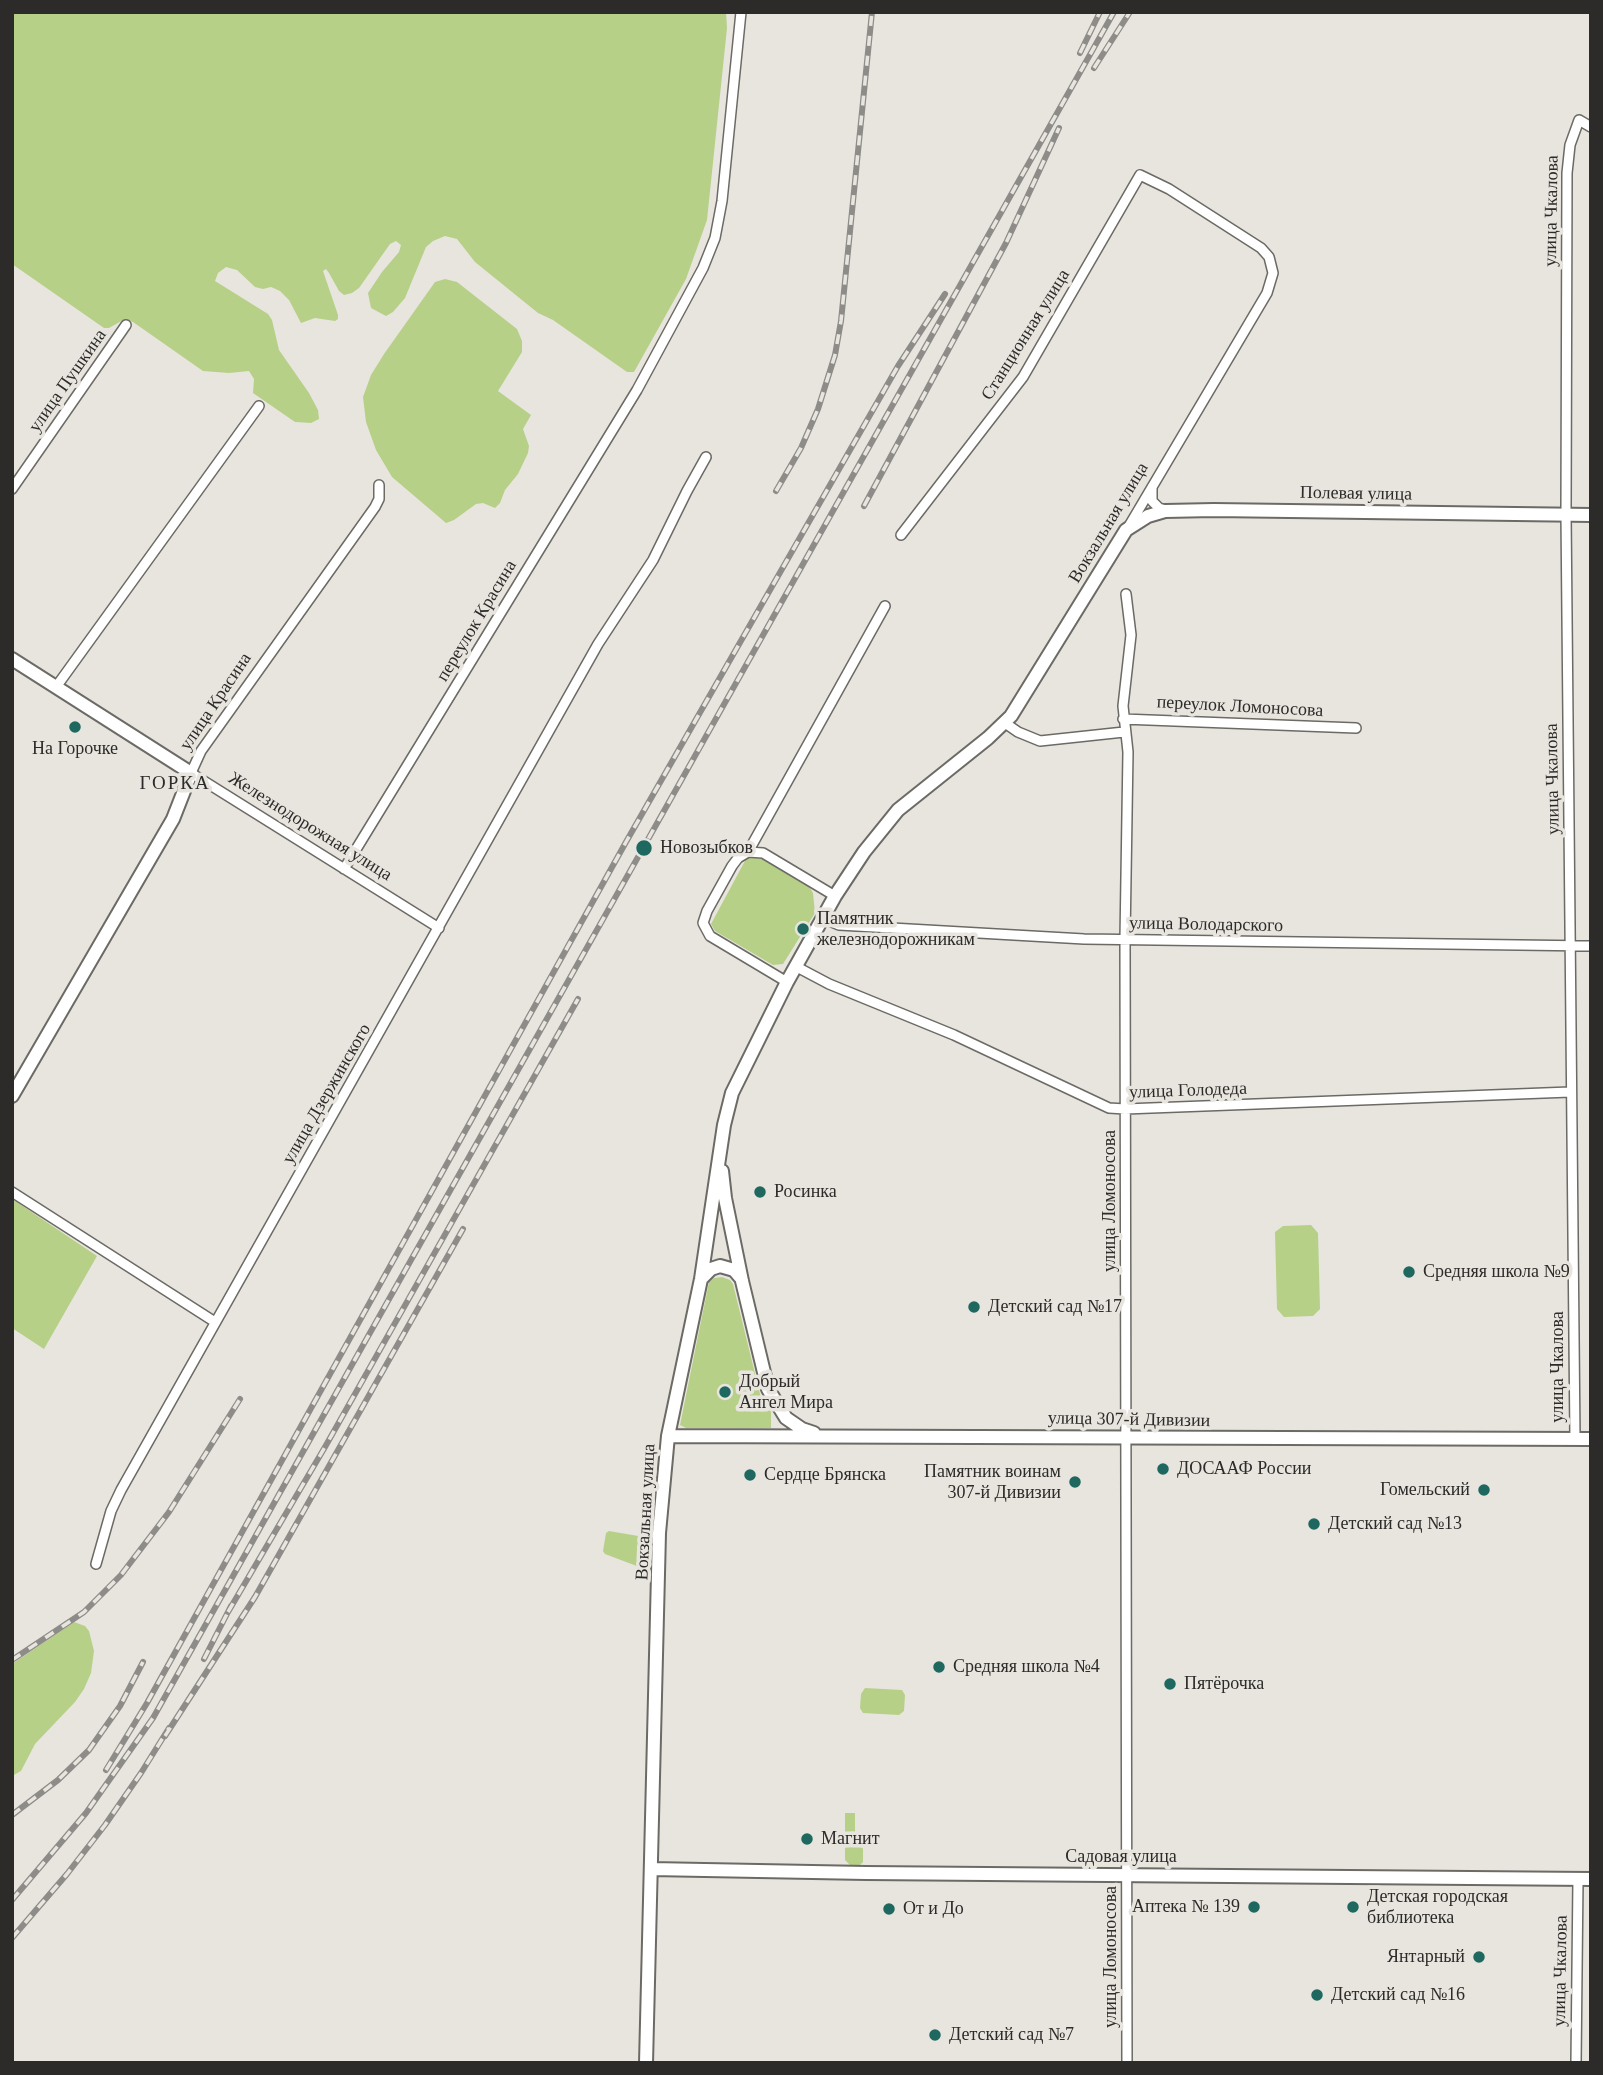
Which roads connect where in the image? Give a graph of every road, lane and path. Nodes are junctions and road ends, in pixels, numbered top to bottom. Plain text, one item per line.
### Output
1 (741, 12) edge
2 (1591, 127) edge
3 (1140, 175) joint
4 (126, 325) dead end
5 (259, 406) dead end
6 (706, 457) dead end
7 (379, 485) dead end
8 (1152, 485) junction
9 (12, 489) edge
10 (1173, 511) junction
11 (1566, 514) junction
12 (1591, 515) edge
13 (1126, 530) junction
14 (901, 535) dead end
15 (1126, 594) dead end
16 (885, 606) dead end
17 (12, 659) edge
18 (56, 687) junction
19 (1123, 719) junction
20 (1005, 723) junction
21 (1356, 728) dead end
22 (1124, 732) junction
23 (191, 773) junction
24 (748, 852) junction
25 (344, 869) junction
26 (835, 896) junction
27 (822, 918) junction
28 (439, 928) junction
29 (1125, 939) junction
30 (1570, 946) junction
31 (1591, 946) edge
32 (795, 967) junction
33 (787, 982) junction
34 (1570, 1092) junction
35 (12, 1096) edge
36 (1125, 1109) junction
37 (722, 1142) junction
38 (12, 1192) edge
39 (701, 1279) junction
40 (741, 1281) junction
41 (215, 1322) junction
42 (668, 1436) junction
43 (828, 1436) junction
44 (1126, 1438) junction
45 (1575, 1439) junction
46 (1591, 1439) edge
47 (96, 1564) dead end
48 (651, 1869) junction
49 (1128, 1875) junction
50 (1585, 1879) edge
51 (646, 2063) edge
52 (1127, 2063) edge
53 (1576, 2063) edge

1 - 25 street, переулок Красина
2 - 11 street, улица Чкалова
3 - 8 street, Вокзальная улица
3 - 14 street, Станционная улица
4 - 9 street, улица Пушкина
5 - 18 street
6 - 28 street, улица Дзержинского
7 - 23 street, улица Красина
8 - 10 street
8 - 13 street, Вокзальная улица
10 - 11 street, Полевая улица
10 - 13 street, Полевая улица
11 - 12 street, Полевая улица
11 - 30 street, улица Чкалова
13 - 20 street, Вокзальная улица
15 - 19 street, улица Ломоносова
16 - 24 street
17 - 18 street, Железнодорожная улица
18 - 23 street, Железнодорожная улица
19 - 21 street, переулок Ломоносова
19 - 22 street, улица Ломоносова
20 - 22 street
20 - 26 street, Вокзальная улица
22 - 29 street, улица Ломоносова
23 - 25 street, Железнодорожная улица
23 - 35 street, улица Красина
24 - 26 street
24 - 33 street
25 - 28 street, Железнодорожная улица
26 - 27 street, Вокзальная улица
27 - 29 street, улица Володарского
27 - 32 street, Вокзальная улица
28 - 41 street, улица Дзержинского
29 - 30 street, улица Володарского
29 - 36 street, улица Ломоносова
30 - 31 street, улица Володарского
30 - 34 street, улица Чкалова
32 - 33 street, Вокзальная улица
32 - 36 street, улица Голодеда
33 - 37 street, Вокзальная улица
34 - 36 street, улица Голодеда
34 - 45 street, улица Чкалова
36 - 44 street, улица Ломоносова
37 - 39 street, Вокзальная улица
37 - 40 street
38 - 41 street
39 - 40 street
39 - 42 street, Вокзальная улица
40 - 43 street
41 - 47 street, улица Дзержинского
42 - 43 street, улица 307-й Дивизии
42 - 48 street, Вокзальная улица
43 - 44 street, улица 307-й Дивизии
44 - 45 street, улица 307-й Дивизии
44 - 49 street, улица Ломоносова
45 - 46 street, улица 307-й Дивизии
48 - 49 street, Садовая улица
48 - 51 street, Вокзальная улица
49 - 50 street, Садовая улица
49 - 52 street, улица Ломоносова
50 - 53 street, улица Чкалова

